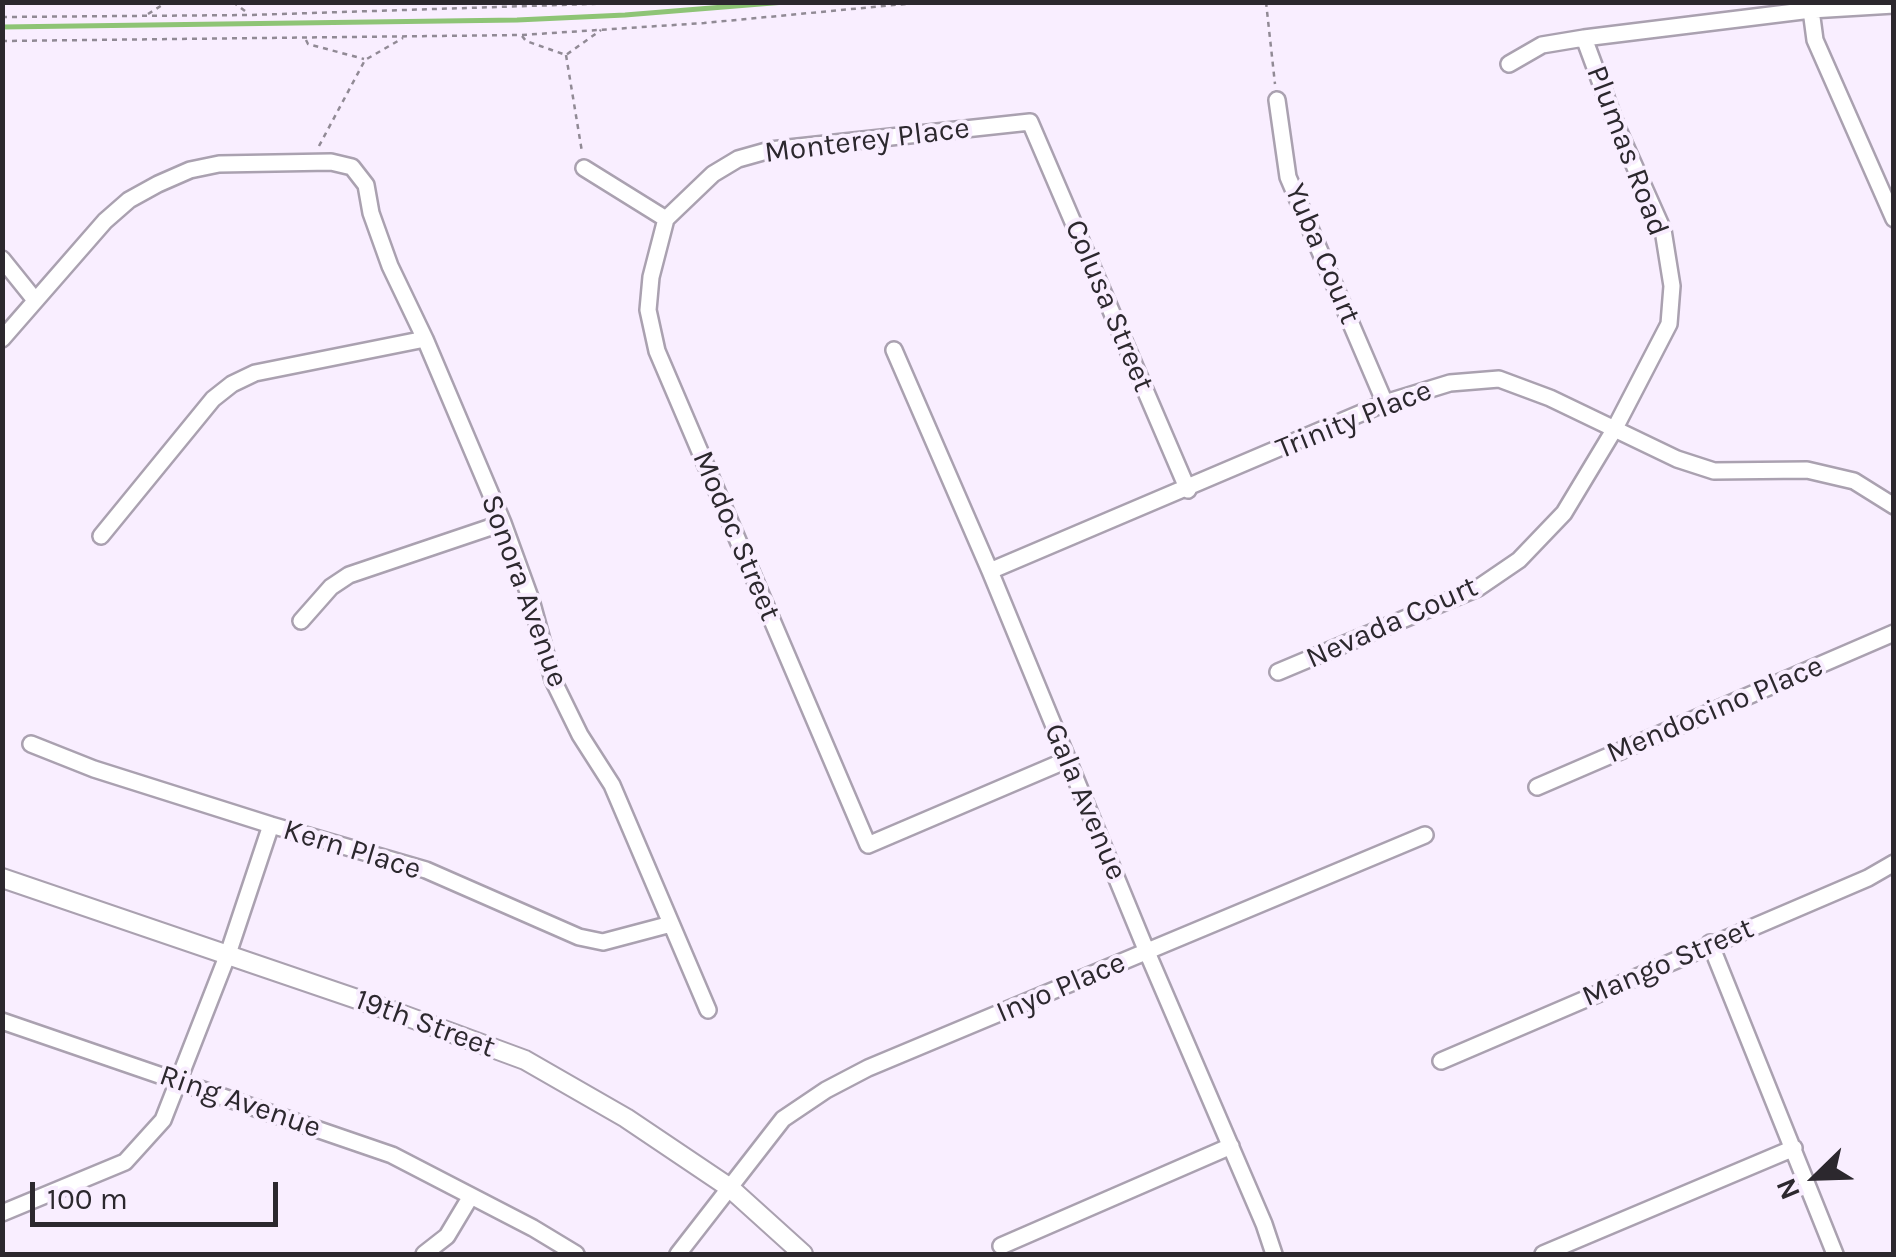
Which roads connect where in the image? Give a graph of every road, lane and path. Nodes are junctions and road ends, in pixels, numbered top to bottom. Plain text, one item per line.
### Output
1 (167, 2) edge
2 (233, 2) edge
3 (651, 2) edge
4 (926, 2) edge
5 (1266, 2) edge
6 (1894, 5) edge
7 (1811, 10) junction
8 (250, 16) junction
9 (146, 17) junction
10 (2, 18) edge
11 (602, 29) junction
12 (522, 34) junction
13 (404, 37) junction
14 (304, 38) junction
15 (1584, 38) junction
16 (2, 41) edge
17 (566, 55) junction
18 (365, 60) junction
19 (1509, 64) dead end
20 (1277, 100) joint
21 (1030, 122) joint
22 (310, 162) junction
23 (584, 168) joint
24 (666, 219) junction
25 (1894, 219) edge
26 (2, 259) edge
27 (35, 300) junction
28 (2, 339) edge
29 (424, 339) junction
30 (894, 350) dead end
31 (1385, 403) junction
32 (1614, 430) junction
33 (1188, 490) junction
34 (1894, 506) edge
35 (503, 523) junction
36 (101, 536) dead end
37 (990, 572) junction
38 (301, 621) dead end
39 (1894, 633) edge
40 (1278, 672) dead end
41 (31, 744) dead end
42 (1068, 760) junction
43 (1537, 787) dead end
44 (271, 825) junction
45 (1425, 835) dead end
46 (1894, 863) edge
47 (2, 878) edge
48 (671, 924) junction
49 (1710, 944) junction
50 (1147, 952) junction
51 (228, 954) junction
52 (708, 1010) dead end
53 (2, 1021) edge
54 (1441, 1061) dead end
55 (180, 1081) junction
56 (1231, 1146) junction
57 (1794, 1148) junction
58 (730, 1188) junction
59 (471, 1196) junction
60 (2, 1213) edge
61 (1000, 1246) dead end
62 (424, 1254) edge
63 (576, 1254) edge
64 (678, 1254) edge
65 (803, 1254) edge
66 (1274, 1254) edge
67 (1543, 1254) edge
68 (1835, 1254) edge

1 - 9 path
2 - 8 path
3 - 8 path
4 - 11 path
5 - 20 path
6 - 7 street
7 - 15 street
7 - 25 street
8 - 9 path
9 - 10 path
11 - 12 path
11 - 17 path
12 - 13 path
12 - 17 path
13 - 14 path
13 - 18 path
14 - 16 path
14 - 18 path
15 - 19 street
15 - 32 street, Plumas Road
17 - 23 path
18 - 22 path
20 - 31 street, Yuba Court
21 - 24 street, Monterey Place
21 - 33 street, Colusa Street
22 - 27 street
22 - 29 street, Sonora Avenue
23 - 24 street
24 - 42 street, Modoc Street
26 - 27 street
27 - 28 street
29 - 35 street, Sonora Avenue
29 - 36 street
30 - 37 street, Gala Avenue
31 - 32 street, Trinity Place
31 - 33 street, Trinity Place
32 - 34 street, Trinity Place
32 - 40 street, Nevada Court
33 - 37 street, Trinity Place
35 - 38 street
35 - 48 street, Sonora Avenue
37 - 42 street, Gala Avenue
39 - 43 street, Mendocino Place
41 - 44 street, Kern Place
42 - 50 street, Gala Avenue
44 - 48 street, Kern Place
44 - 51 street
45 - 50 street, Inyo Place
46 - 49 street, Mango Street
47 - 51 street, 19th Street
48 - 52 street, Sonora Avenue
49 - 54 street, Mango Street
49 - 57 street
50 - 56 street, Gala Avenue
50 - 58 street, Inyo Place
51 - 55 street
51 - 58 street, 19th Street
53 - 55 street, Ring Avenue
55 - 59 street, Ring Avenue
55 - 60 street
56 - 61 street
56 - 66 street, Gala Avenue
57 - 67 street
57 - 68 street
58 - 64 street, Inyo Place
58 - 65 street, 19th Street
59 - 62 street
59 - 63 street, Ring Avenue

